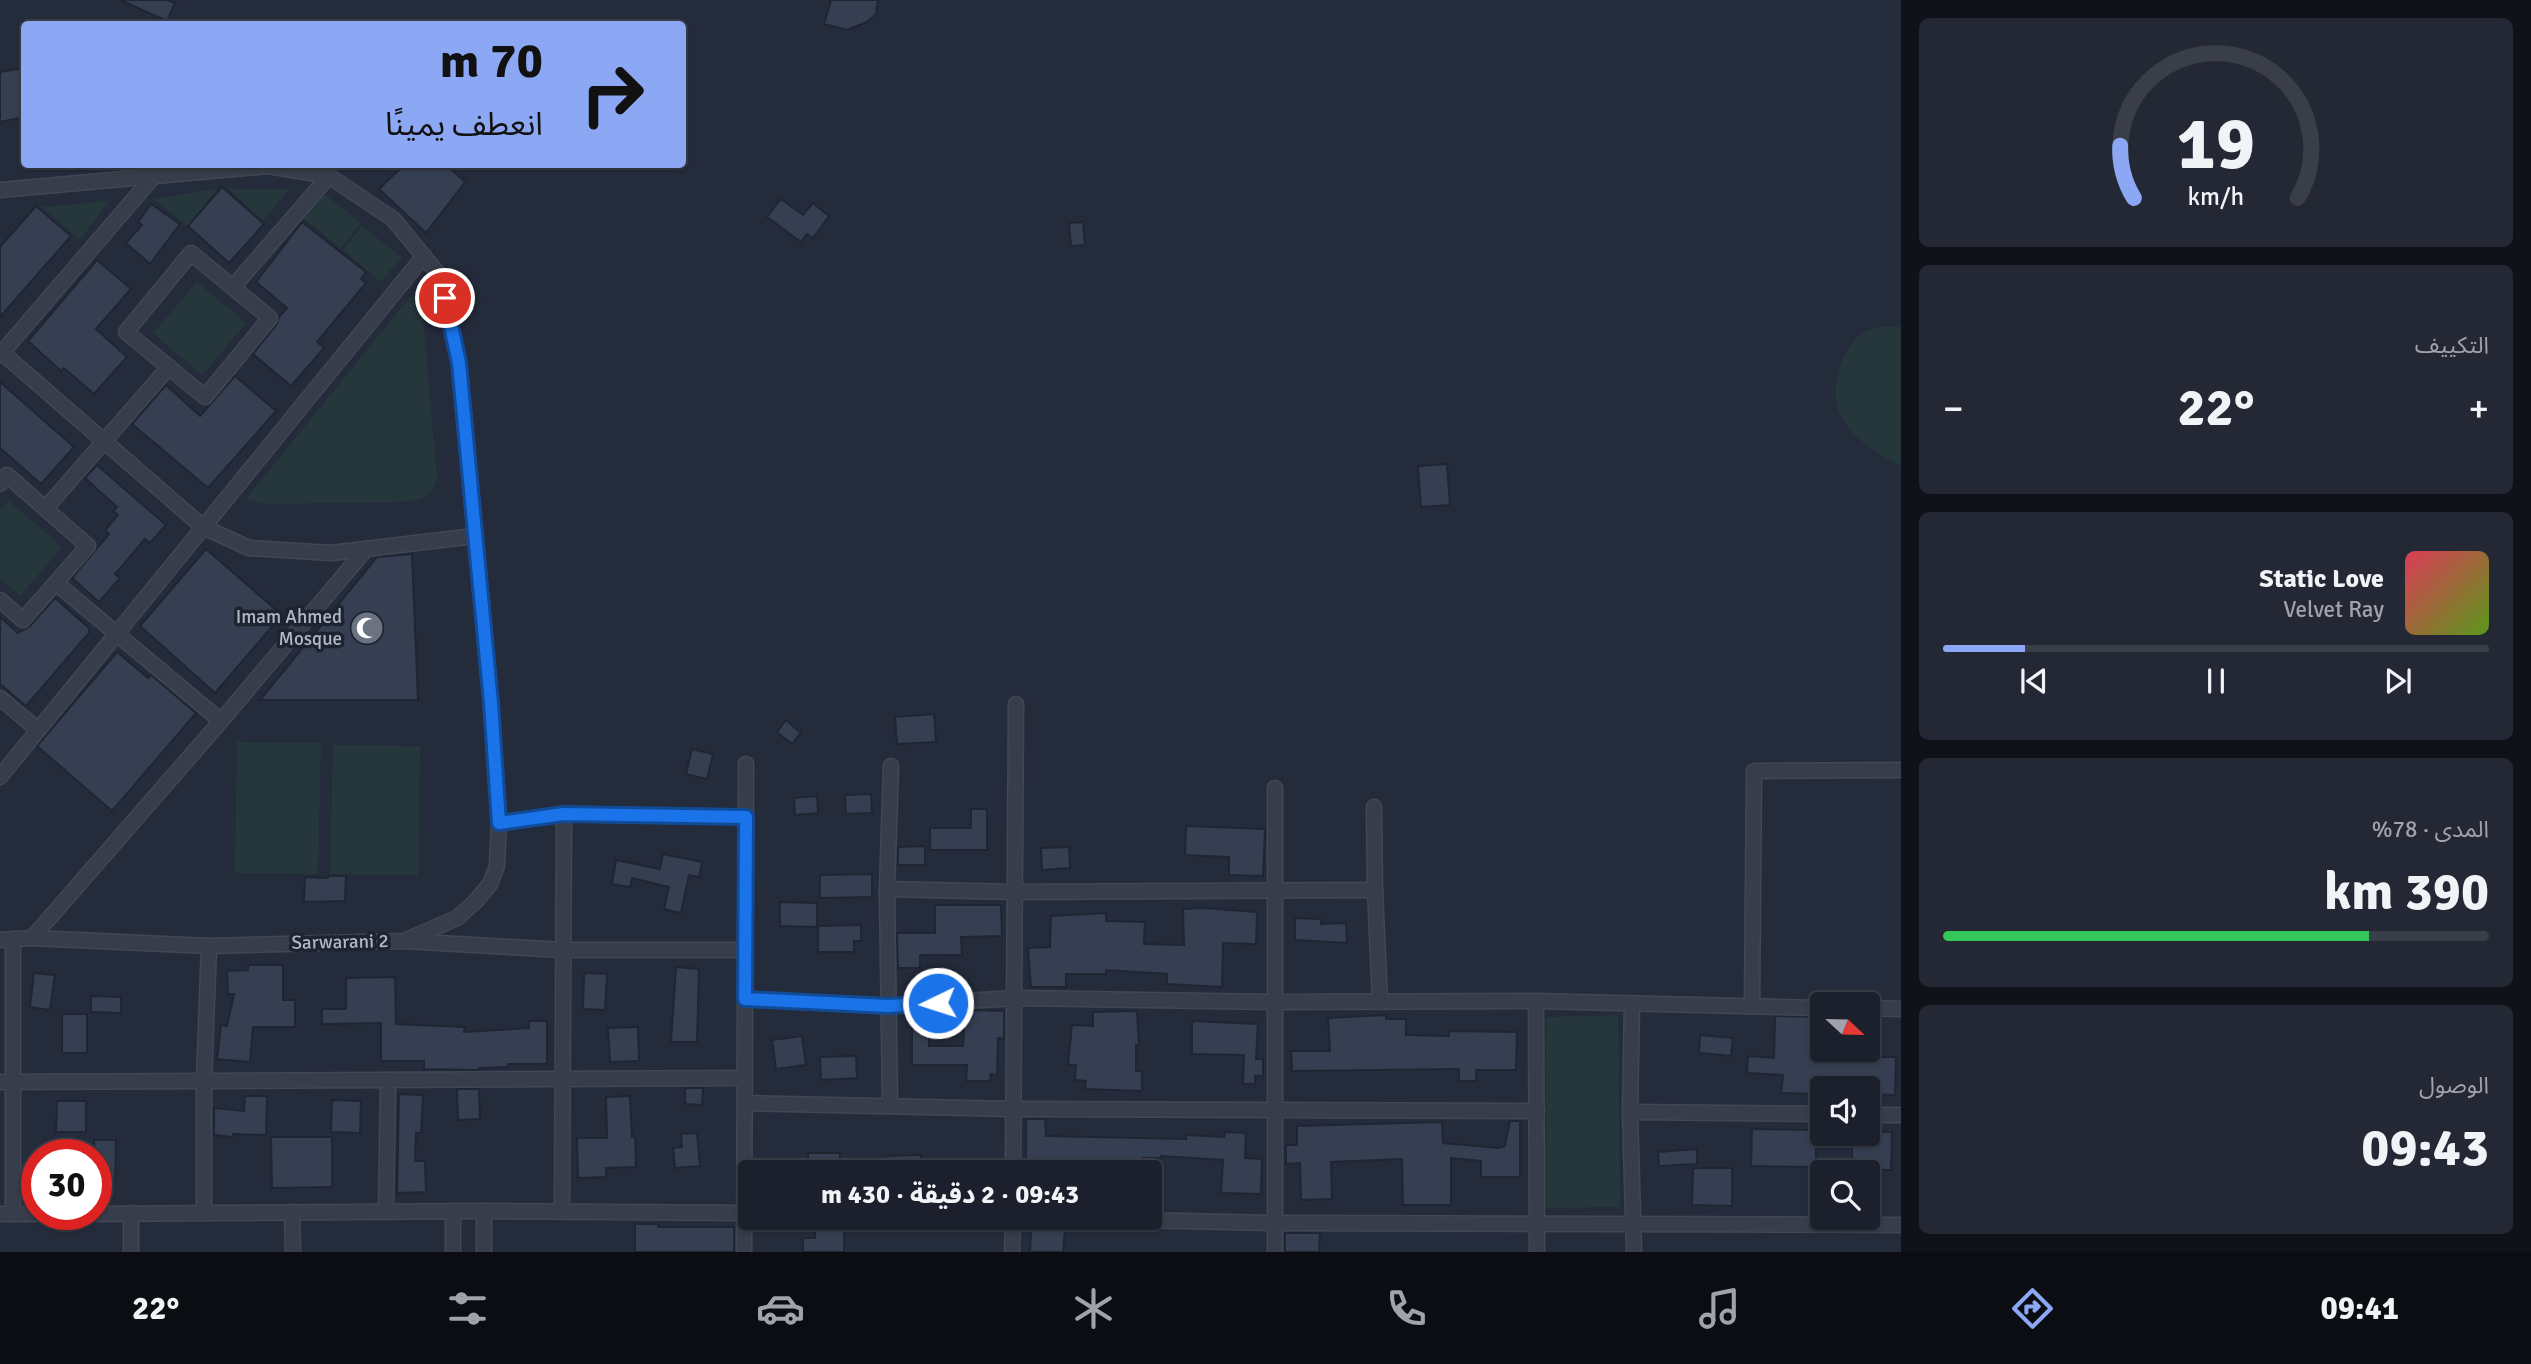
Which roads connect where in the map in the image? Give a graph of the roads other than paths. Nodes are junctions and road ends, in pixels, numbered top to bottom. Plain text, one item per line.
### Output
1 (247, 168) edge
2 (280, 168) edge
3 (329, 176) junction
4 (153, 177) junction
5 (0, 190) edge
6 (424, 256) junction
7 (233, 287) junction
8 (1, 353) edge
9 (169, 367) junction
10 (105, 442) junction
11 (0, 484) edge
12 (45, 509) junction
13 (203, 527) junction
14 (475, 536) junction
15 (366, 549) junction
16 (56, 583) junction
17 (0, 600) edge
18 (117, 634) junction
19 (0, 698) edge
20 (1016, 704) dead end
21 (221, 721) junction
22 (38, 730) junction
23 (746, 764) dead end
24 (891, 766) dead end
25 (1901, 771) edge
26 (0, 777) edge
27 (1275, 788) dead end
28 (1374, 807) dead end
29 (564, 814) junction
30 (746, 817) junction
31 (499, 823) junction
32 (887, 889) junction
33 (1375, 890) junction
34 (1275, 891) junction
35 (1015, 892) junction
36 (32, 938) junction
37 (6, 939) edge
38 (404, 941) junction
39 (209, 946) junction
40 (563, 950) junction
41 (746, 950) junction
42 (1014, 998) junction
43 (745, 999) junction
44 (1536, 1001) junction
45 (1275, 1002) junction
46 (1380, 1002) junction
47 (1632, 1004) junction
48 (888, 1006) junction
49 (1752, 1006) junction
50 (1810, 1008) edge
51 (1880, 1008) edge
52 (1901, 1009) edge
53 (745, 1077) junction
54 (562, 1079) junction
55 (388, 1080) junction
56 (204, 1081) junction
57 (7, 1082) edge
58 (745, 1103) junction
59 (890, 1107) junction
60 (1013, 1110) junction
61 (1537, 1111) junction
62 (1275, 1112) junction
63 (1630, 1112) junction
64 (1810, 1114) edge
65 (1880, 1115) edge
66 (1901, 1115) edge
67 (747, 1160) edge
68 (1013, 1160) edge
69 (453, 1211) junction
70 (484, 1211) junction
71 (562, 1211) junction
72 (292, 1212) junction
73 (386, 1212) junction
74 (131, 1213) junction
75 (204, 1213) junction
76 (738, 1213) edge
77 (7, 1214) edge
78 (112, 1214) edge
79 (1162, 1220) edge
80 (1275, 1223) junction
81 (1537, 1225) junction
82 (1633, 1226) junction
83 (1901, 1226) edge
84 (746, 1230) edge
85 (1013, 1230) edge
86 (131, 1252) edge
87 (293, 1252) edge
88 (453, 1252) edge
89 (484, 1252) edge
90 (744, 1252) edge
91 (1012, 1252) edge
92 (1275, 1252) edge
93 (1537, 1252) edge
94 (1633, 1252) edge

1 - 4 street, Sarwarani 2
2 - 3 street, Sarwarani 2
3 - 6 street, Sarwarani 2
3 - 7 street
4 - 5 street, Sarwarani 2
4 - 8 street
6 - 13 street
6 - 14 street, Sarwarani 2
7 - 9 street
7 - 9 street
8 - 10 street
9 - 10 street
10 - 12 street
10 - 13 street
11 - 12 street
12 - 16 street
13 - 15 street
13 - 18 street
14 - 15 street
14 - 31 street, Sarwarani 2
15 - 21 street
16 - 17 street
16 - 18 street
18 - 21 street
18 - 22 street
19 - 22 street
20 - 35 street
21 - 36 street
22 - 26 street
23 - 30 street
24 - 32 street
25 - 49 street
27 - 34 street
28 - 33 street
29 - 30 street
29 - 31 street
29 - 40 street
30 - 41 street
31 - 38 street, Sarwarani 2
32 - 35 street
32 - 48 street
33 - 34 street
33 - 46 street
34 - 35 street
34 - 45 street
35 - 42 street
36 - 37 street, Sarwarani 2
36 - 39 street, Sarwarani 2
37 - 57 street
38 - 39 street, Sarwarani 2
38 - 40 street
39 - 56 street
40 - 41 street
40 - 54 street
41 - 43 street
42 - 45 street
42 - 48 street
42 - 60 street
43 - 48 street
43 - 53 street
44 - 46 street
44 - 47 street
44 - 61 street
45 - 46 street
45 - 62 street
47 - 49 street
47 - 63 street
48 - 59 street
49 - 50 street
51 - 52 street
53 - 54 street
53 - 58 street
54 - 55 street
54 - 71 street
55 - 56 street
55 - 73 street
56 - 57 street
56 - 75 street
57 - 77 street
58 - 59 street
58 - 67 street
59 - 60 street
60 - 62 street
60 - 68 street
61 - 62 street
61 - 81 street
62 - 80 street
63 - 64 street
63 - 82 street
65 - 66 street
69 - 70 street
69 - 73 street
69 - 88 street
70 - 71 street
70 - 89 street
71 - 76 street
72 - 73 street
72 - 75 street
72 - 87 street
74 - 75 street
74 - 78 street
74 - 86 street
79 - 80 street
80 - 81 street
80 - 92 street
81 - 82 street
81 - 93 street
82 - 83 street
82 - 94 street
84 - 90 street
85 - 91 street

